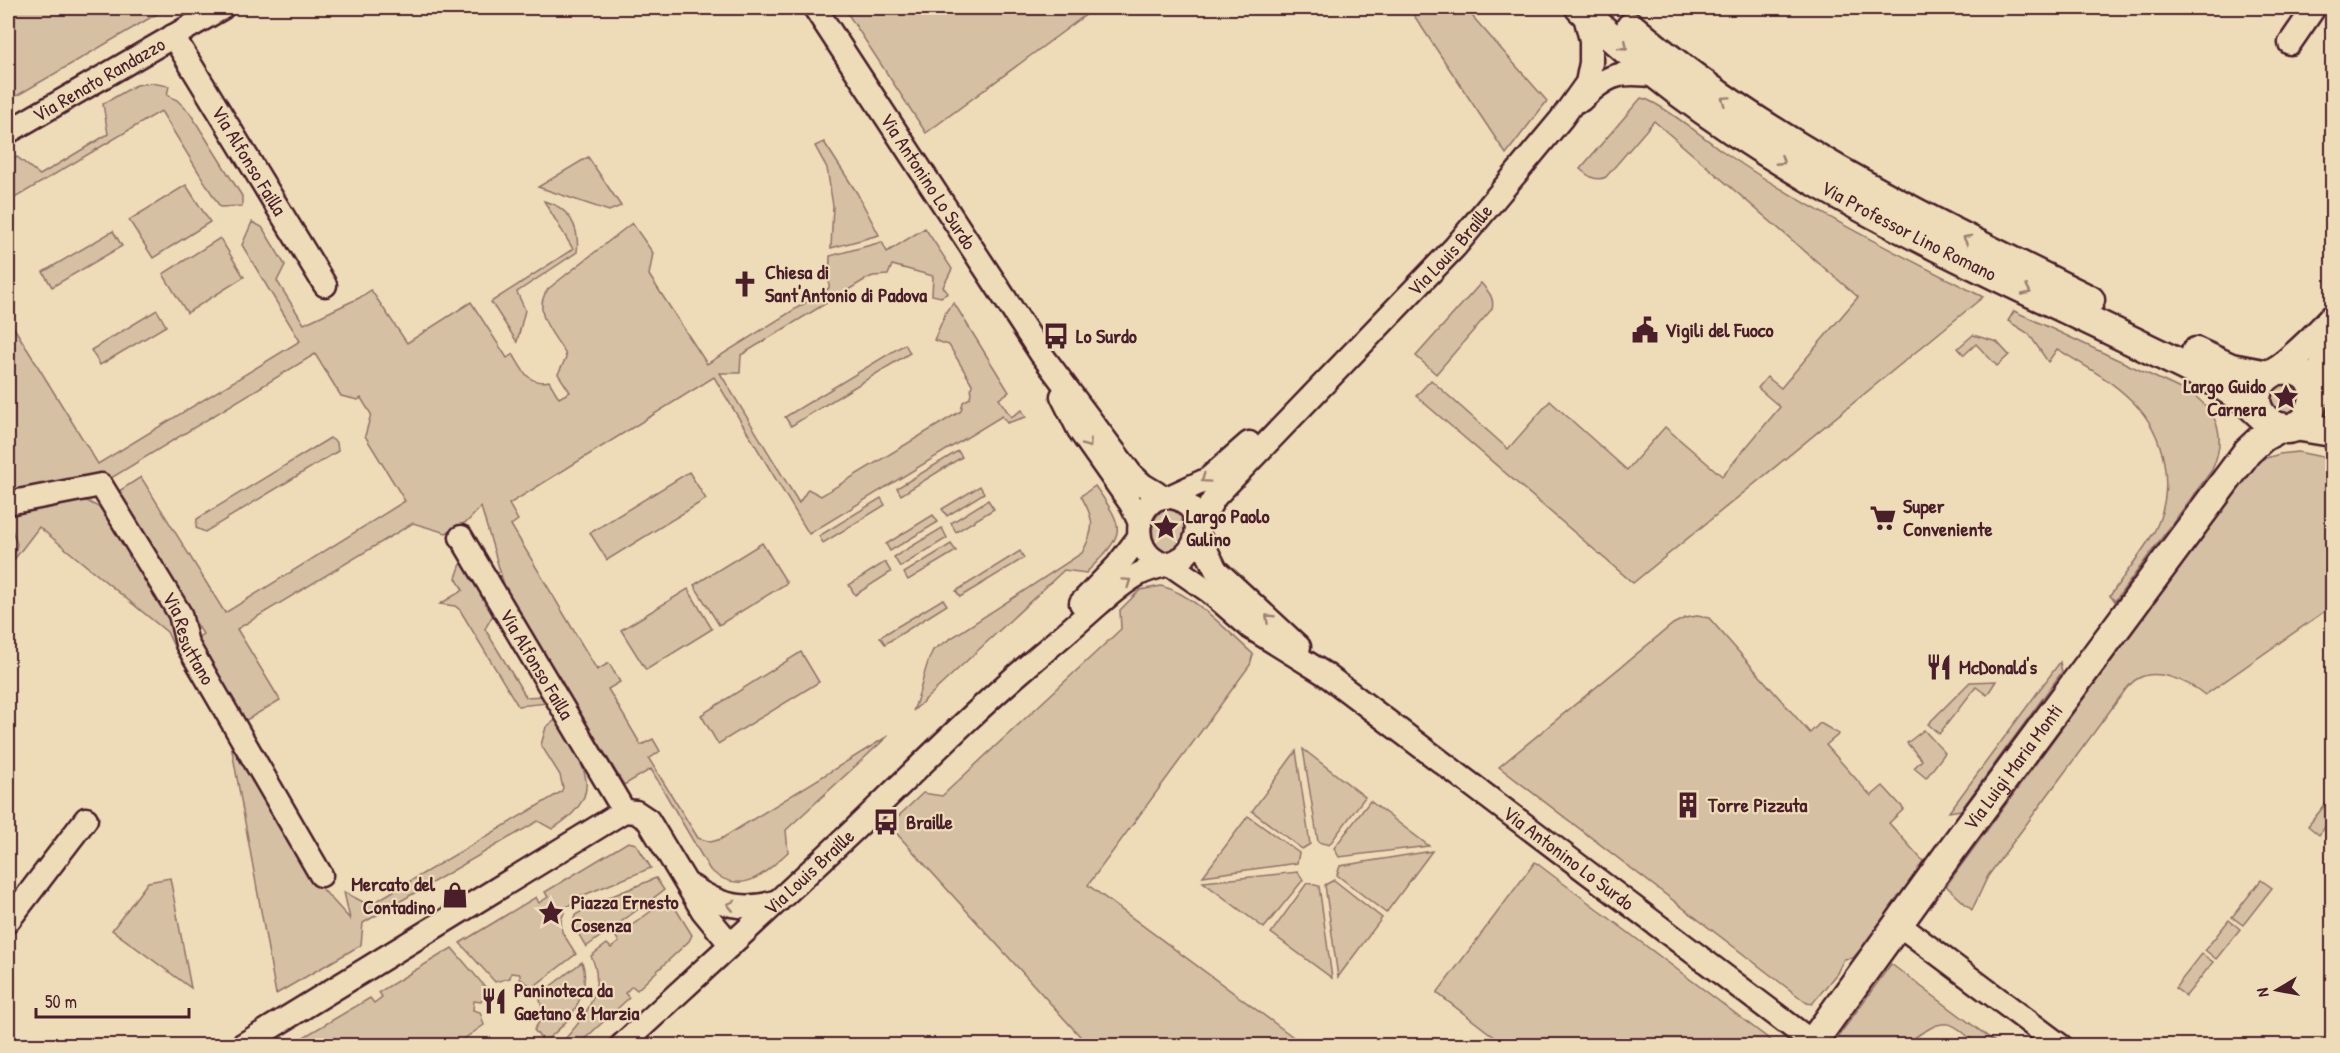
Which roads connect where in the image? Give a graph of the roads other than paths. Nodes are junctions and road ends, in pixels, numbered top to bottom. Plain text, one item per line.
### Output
1 (222, 8) edge
2 (815, 8) edge
3 (2314, 8) edge
4 (1591, 9) edge
5 (173, 36) junction
6 (2290, 43) dead end
7 (1659, 76) junction
8 (1562, 118) junction
9 (8, 132) edge
10 (325, 285) dead end
11 (2332, 320) edge
12 (2332, 339) edge
13 (1042, 354) junction
14 (1332, 376) junction
15 (2319, 393) edge
16 (2271, 403) junction
17 (2332, 432) edge
18 (1166, 497) junction
19 (8, 503) edge
20 (1140, 530) junction
21 (1197, 530) junction
22 (461, 537) dead end
23 (1166, 563) junction
24 (1018, 674) junction
25 (1325, 674) junction
26 (624, 812) junction
27 (86, 819) dead end
28 (321, 875) dead end
29 (687, 883) junction
30 (779, 901) junction
31 (8, 921) edge
32 (1898, 924) junction
33 (731, 945) junction
34 (1811, 1044) edge
35 (2057, 1044) edge
36 (241, 1046) edge
37 (621, 1046) edge

1 - 5 street, Via Renato Randazzo
2 - 13 street, Via Antonino Lo Surdo
3 - 6 street
4 -> 7 street, Via Professor Lino Romano
4 - 8 street
16 -> 4 street, Via Professor Lino Romano
5 - 9 street, Via Renato Randazzo
5 - 10 street, Via Alfonso Failla
7 - 8 street
7 -> 16 street, Via Professor Lino Romano
8 - 14 street, Via Louis Braille
11 - 16 street
12 - 15 street
13 - 18 street
13 -> 20 street
14 -> 18 street
14 - 21 street
15 - 16 street
15 - 16 street
16 - 17 street
16 - 32 street, Via Luigi Maria Monti
18 - 20 street
18 - 21 street
19 - 28 street, Via Resuttano
20 - 23 street
20 - 24 street
21 - 23 street
25 -> 21 street
22 - 26 street, Via Alfonso Failla
24 -> 23 street
23 - 25 street
24 - 30 street, Via Louis Braille
25 - 34 street, Via Antonino Lo Surdo
26 - 29 street
26 - 36 street
27 - 31 street
30 -> 29 street
29 - 33 street
30 - 33 street, Via Louis Braille
32 - 34 street, Via Luigi Maria Monti
32 - 35 street
33 - 37 street, Via Louis Braille

